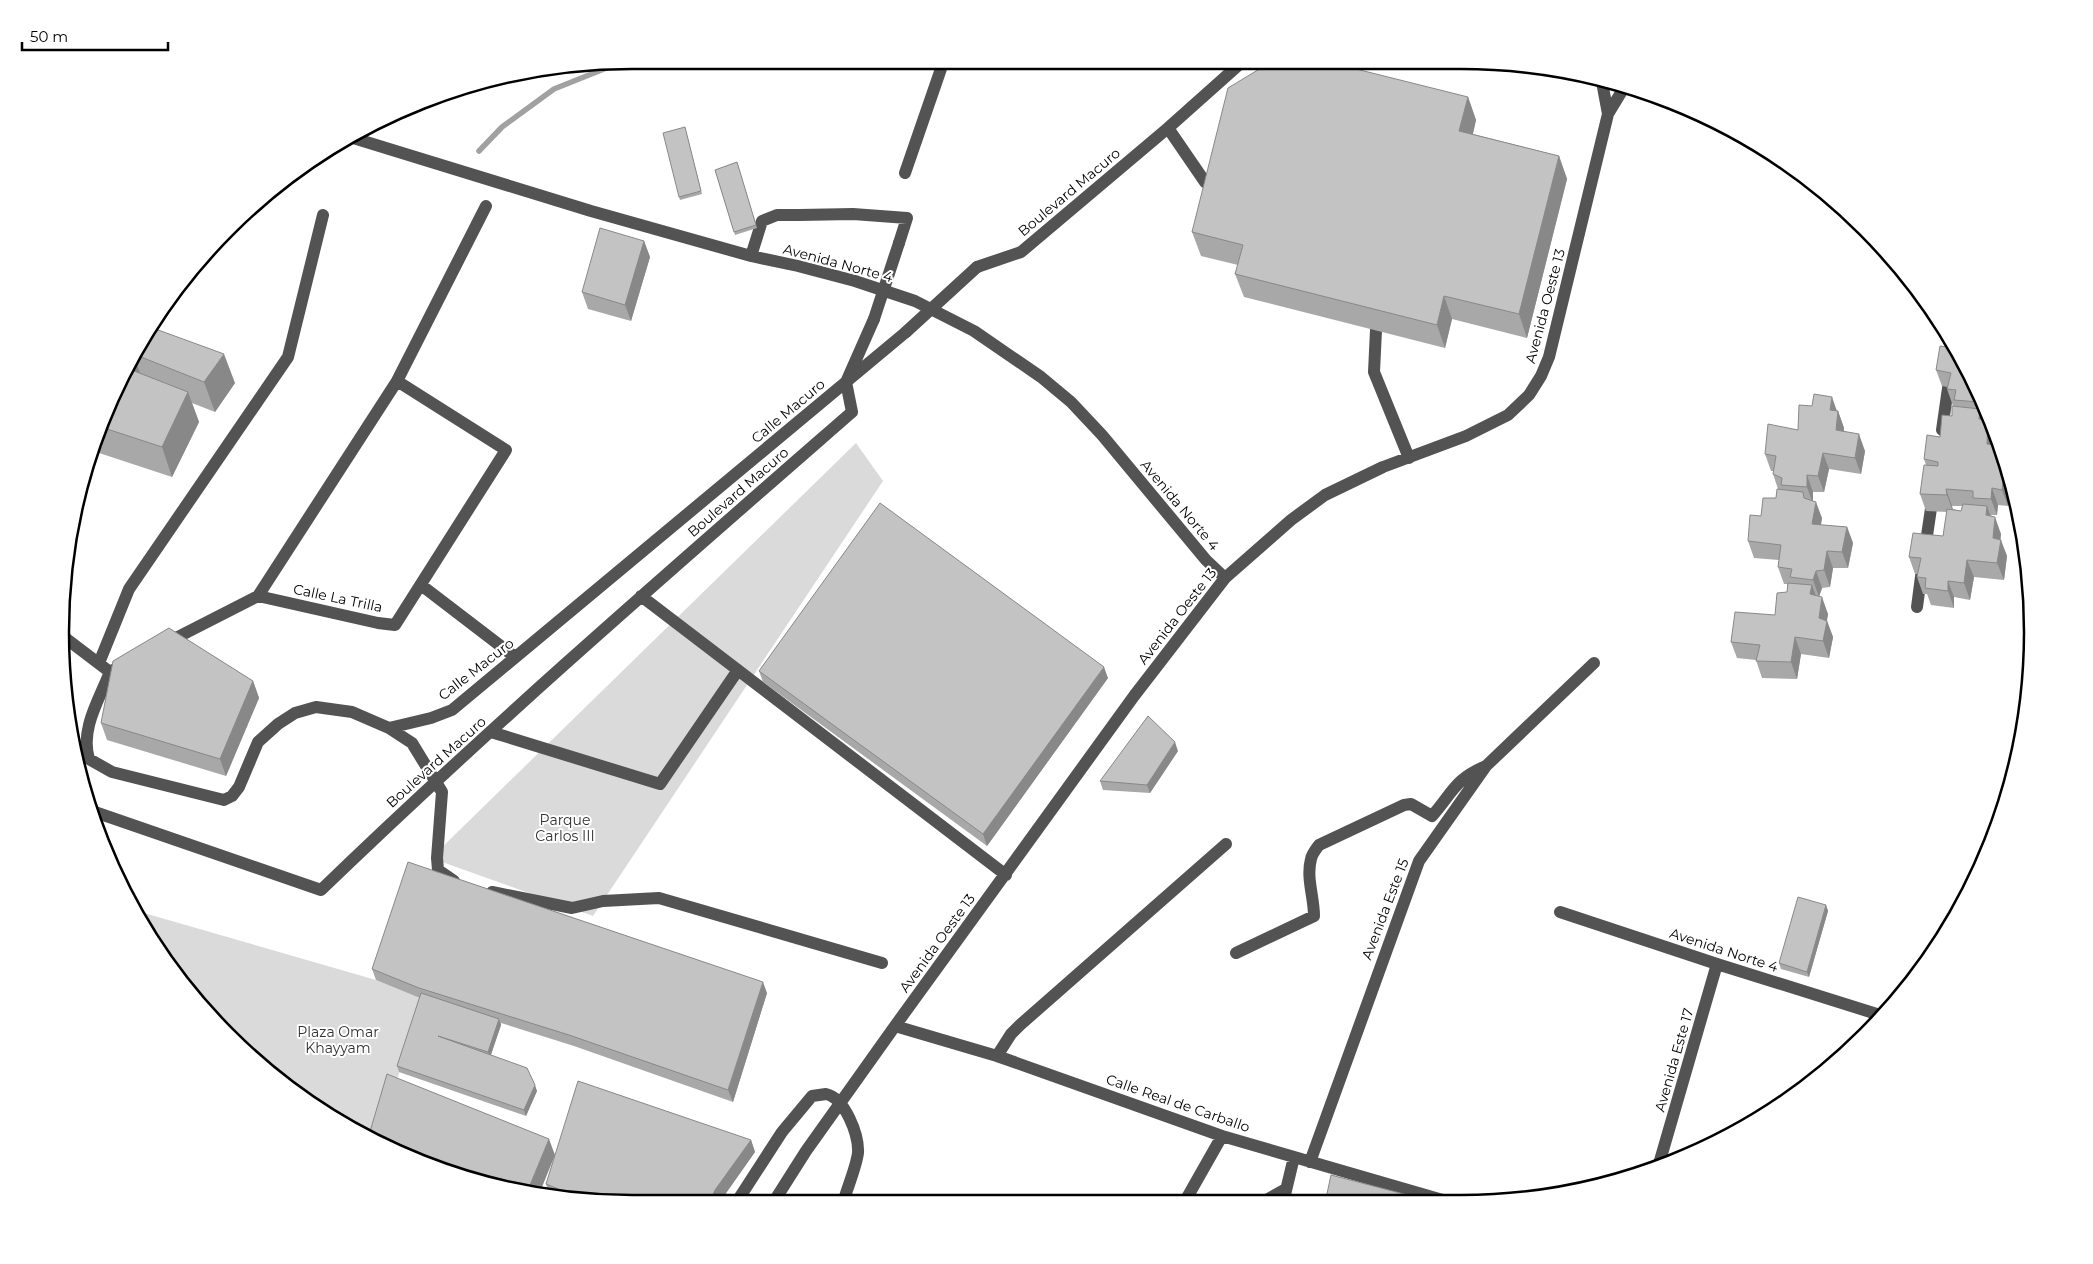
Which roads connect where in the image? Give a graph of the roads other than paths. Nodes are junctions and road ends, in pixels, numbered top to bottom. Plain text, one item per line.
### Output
1 (941, 69) edge
2 (1234, 69) edge
3 (1603, 87) edge
4 (1620, 92) edge
5 (1608, 114) junction
6 (1168, 128) junction
7 (358, 140) edge
8 (905, 173) dead end
9 (1205, 182) edge
10 (486, 206) dead end
11 (323, 215) dead end
12 (750, 256) junction
13 (1376, 330) edge
14 (1952, 357) edge
15 (398, 381) junction
16 (846, 382) junction
17 (1940, 443) edge
18 (1409, 458) junction
19 (1934, 481) edge
20 (1225, 578) junction
21 (421, 585) junction
22 (258, 596) junction
23 (641, 596) junction
24 (1917, 607) dead end
25 (69, 641) edge
26 (153, 650) edge
27 (515, 657) junction
28 (99, 663) junction
29 (127, 663) edge
30 (1594, 663) dead end
31 (738, 670) junction
32 (110, 672) junction
33 (389, 728) junction
34 (491, 732) junction
35 (1486, 766) junction
36 (436, 782) junction
37 (99, 814) edge
38 (1226, 844) dead end
39 (1006, 875) junction
40 (1560, 912) dead end
41 (1236, 953) dead end
42 (882, 963) dead end
43 (1717, 964) junction
44 (1874, 1013) edge
45 (895, 1026) junction
46 (998, 1056) junction
47 (841, 1103) junction
48 (1222, 1136) junction
49 (1294, 1157) junction
50 (1662, 1158) edge
51 (1310, 1162) junction
52 (1286, 1189) junction
53 (741, 1195) edge
54 (778, 1195) edge
55 (845, 1195) edge
56 (1189, 1195) edge
57 (1275, 1195) edge
58 (1285, 1195) edge
59 (1426, 1195) edge

1 - 8 street
2 - 6 street, Boulevard Macuro
3 - 5 street, Avenida Oeste 13
4 - 5 street, Avenida Oeste 13
5 - 18 street, Avenida Oeste 13
6 - 9 street
6 - 16 street, Boulevard Macuro, bridge
7 - 12 street, Avenida Norte 4
10 - 15 street
11 - 28 street
12 - 16 street, bridge
12 - 20 street, Avenida Norte 4
13 - 18 street
14 - 17 street
15 - 21 street, Calle La Trilla
15 - 22 street
16 - 23 street, Boulevard Macuro
16 - 27 street, Calle Macuro
18 - 20 street, Avenida Oeste 13
19 - 24 street
20 - 39 street, Avenida Oeste 13
21 - 22 street, Calle La Trilla
21 - 27 street
22 - 26 street
23 - 31 street
23 - 34 street, Boulevard Macuro
25 - 28 street
27 - 33 street, Calle Macuro
28 - 32 street
29 - 32 street
30 - 35 street, Avenida Este 15
31 - 34 street
31 - 39 street
32 - 33 street
33 - 36 street
34 - 36 street, Boulevard Macuro
35 - 41 street
35 - 51 street, Avenida Este 15
36 - 37 street, Boulevard Macuro
36 - 42 street
38 - 46 street
39 - 45 street, Avenida Oeste 13
40 - 43 street, Avenida Norte 4
43 - 44 street, Avenida Norte 4
43 - 50 street, Avenida Este 17
45 - 46 street, Calle Real de Carballo
45 - 47 street, Avenida Oeste 13
46 - 48 street, Calle Real de Carballo
47 - 53 street
47 - 54 street, Avenida Oeste 13
47 - 55 street
48 - 49 street, Calle Real de Carballo
48 - 56 street
49 - 51 street, Calle Real de Carballo
49 - 52 street
51 - 59 street, Calle Real de Carballo
52 - 57 street
52 - 58 street

